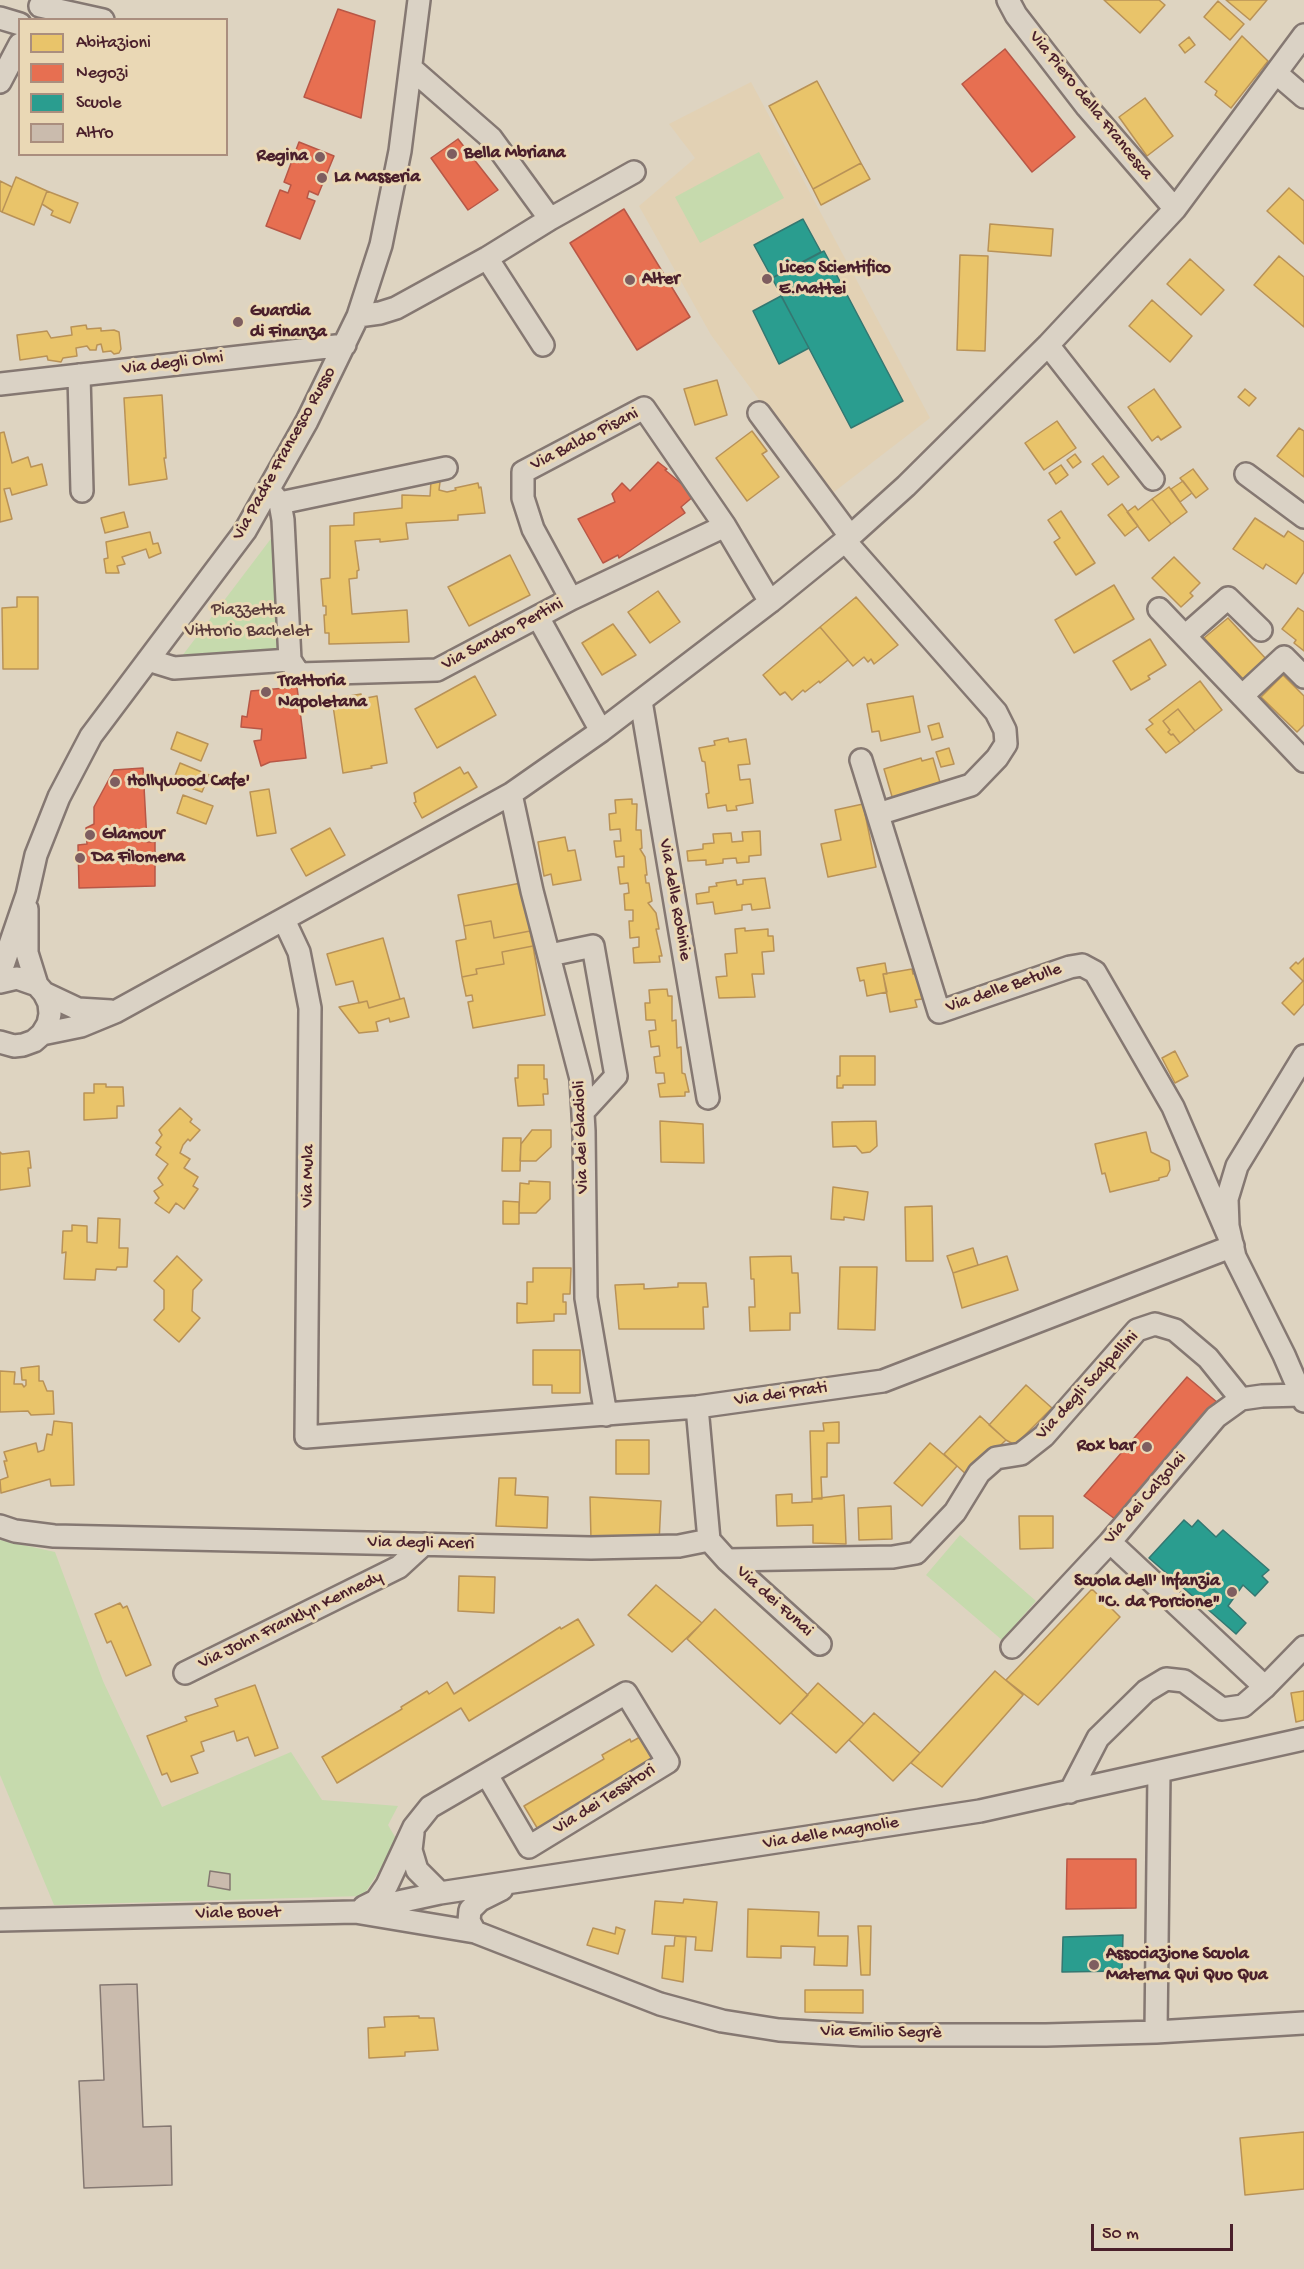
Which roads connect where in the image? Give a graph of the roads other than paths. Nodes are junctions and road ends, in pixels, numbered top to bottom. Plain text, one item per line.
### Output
1 (419, 0) edge
2 (1008, 0) edge
3 (39, 8) edge
4 (0, 18) edge
5 (92, 18) edge
6 (18, 23) edge
7 (1304, 35) edge
8 (18, 48) edge
9 (412, 69) junction
10 (1276, 73) junction
11 (0, 82) edge
12 (1304, 97) edge
13 (633, 172) dead end
14 (1175, 209) junction
15 (550, 219) junction
16 (487, 258) junction
17 (358, 316) junction
18 (345, 345) junction
19 (543, 345) dead end
20 (1048, 345) junction
21 (79, 375) junction
22 (0, 384) edge
23 (759, 413) dead end
24 (446, 468) dead end
25 (1246, 474) dead end
26 (1153, 479) dead end
27 (82, 490) dead end
28 (274, 496) junction
29 (1304, 517) edge
30 (725, 526) junction
31 (847, 538) junction
32 (571, 599) junction
33 (770, 602) junction
34 (1159, 609) dead end
35 (538, 617) junction
36 (1261, 630) dead end
37 (1185, 636) junction
38 (148, 660) junction
39 (290, 660) junction
40 (1304, 677) edge
41 (1242, 696) junction
42 (640, 701) junction
43 (601, 732) junction
44 (861, 760) dead end
45 (1304, 762) edge
46 (511, 794) junction
47 (878, 814) junction
48 (27, 895) junction
49 (284, 920) junction
50 (8, 923) edge
51 (550, 955) junction
52 (0, 974) edge
53 (0, 982) edge
54 (41, 989) junction
55 (115, 1012) junction
56 (42, 1034) junction
57 (5, 1048) edge
58 (1304, 1056) edge
59 (708, 1098) dead end
60 (583, 1112) junction
61 (1233, 1246) junction
62 (1294, 1358) edge
63 (1303, 1398) edge
64 (1241, 1399) junction
65 (697, 1407) junction
66 (606, 1415) junction
67 (306, 1437) joint
68 (0, 1526) edge
69 (709, 1540) junction
70 (1110, 1542) junction
71 (424, 1544) junction
72 (727, 1560) junction
73 (820, 1644) dead end
74 (1012, 1647) dead end
75 (1304, 1647) edge
76 (185, 1673) dead end
77 (1265, 1687) junction
78 (1304, 1739) edge
79 (1159, 1772) junction
80 (487, 1775) junction
81 (1070, 1792) junction
82 (414, 1827) junction
83 (517, 1882) junction
84 (440, 1893) junction
85 (355, 1912) junction
86 (0, 1920) edge
87 (475, 1932) junction
88 (1304, 2023) edge
89 (1156, 2032) junction

1 - 9 street, Via Padre Francesco Russo
2 - 14 street, Via Piero della Francesca
3 - 5 street
4 - 6 street
7 - 10 street
8 - 11 street
9 - 15 street
9 - 17 street, Via Padre Francesco Russo
10 - 12 street
10 - 14 street
13 - 15 street
14 - 20 street
15 - 16 street
16 - 17 street
16 - 19 street
17 - 18 street, Via Padre Francesco Russo
18 - 21 street, Via degli Olmi
18 - 28 street, Via Padre Francesco Russo
20 - 26 street
20 - 31 street
21 - 22 street, Via degli Olmi
21 - 27 street
23 - 31 street
24 - 28 street
25 - 29 street
28 - 38 street, Via Padre Francesco Russo
28 - 39 street
30 - 32 street, Via Sandro Pertini
30 - 32 street, Via Baldo Pisani
30 - 33 street
31 - 33 street
31 - 47 street
32 - 35 street, Via Sandro Pertini
33 - 42 street
34 - 37 street
35 - 39 street, Via Sandro Pertini
35 - 43 street
36 - 37 street
37 - 41 street
38 - 39 street
38 - 48 street, Via Padre Francesco Russo
40 - 41 street
41 - 45 street
42 - 43 street
42 - 59 street, Via delle Robinie
43 - 46 street
44 - 47 street, Via delle Betulle
46 - 49 street
46 - 51 street, Via dei Gladioli
47 - 61 street, Via delle Betulle
48 - 50 street, Via Padre Francesco Russo
48 - 54 street, Via Padre Francesco Russo
49 - 55 street
49 - 67 street, Via Mula
50 - 52 street, Via Padre Francesco Russo
51 - 60 street, Via dei Gladioli
51 - 60 street
53 - 54 street
54 - 55 street
54 - 56 street, Via Padre Francesco Russo
55 - 56 street
56 - 57 street
58 - 61 street
60 - 66 street, Via dei Gladioli
61 - 62 street
61 - 65 street, Via dei Prati
62 - 63 street
63 - 64 street, Via dei Calzolai
64 - 70 street, Via dei Calzolai
64 - 72 street, Via degli Scalpellini
65 - 66 street, Via dei Prati
65 - 69 street
66 - 67 street, Via dei Prati
68 - 71 street, Via degli Aceri
69 - 71 street, Via degli Aceri
69 - 72 street
70 - 74 street, Via dei Calzolai
70 - 77 street
71 - 76 street, Via John Franklyn Kennedy
72 - 73 street, Via dei Funai
75 - 77 street
77 - 81 street
78 - 79 street, Via delle Magnolie
79 - 81 street, Via delle Magnolie
79 - 89 street
80 - 80 street, Via dei Tessitori
80 - 82 street, Via dei Tessitori
81 - 83 street, Via delle Magnolie
82 - 84 street
82 - 85 street, Via dei Tessitori
83 - 84 street, Via delle Magnolie
83 - 87 street
84 - 85 street, Via delle Magnolie
85 - 86 street, Viale Bovet
85 - 87 street, Viale Bovet
87 - 89 street, Via Emilio Segrè
88 - 89 street, Via Emilio Segrè

